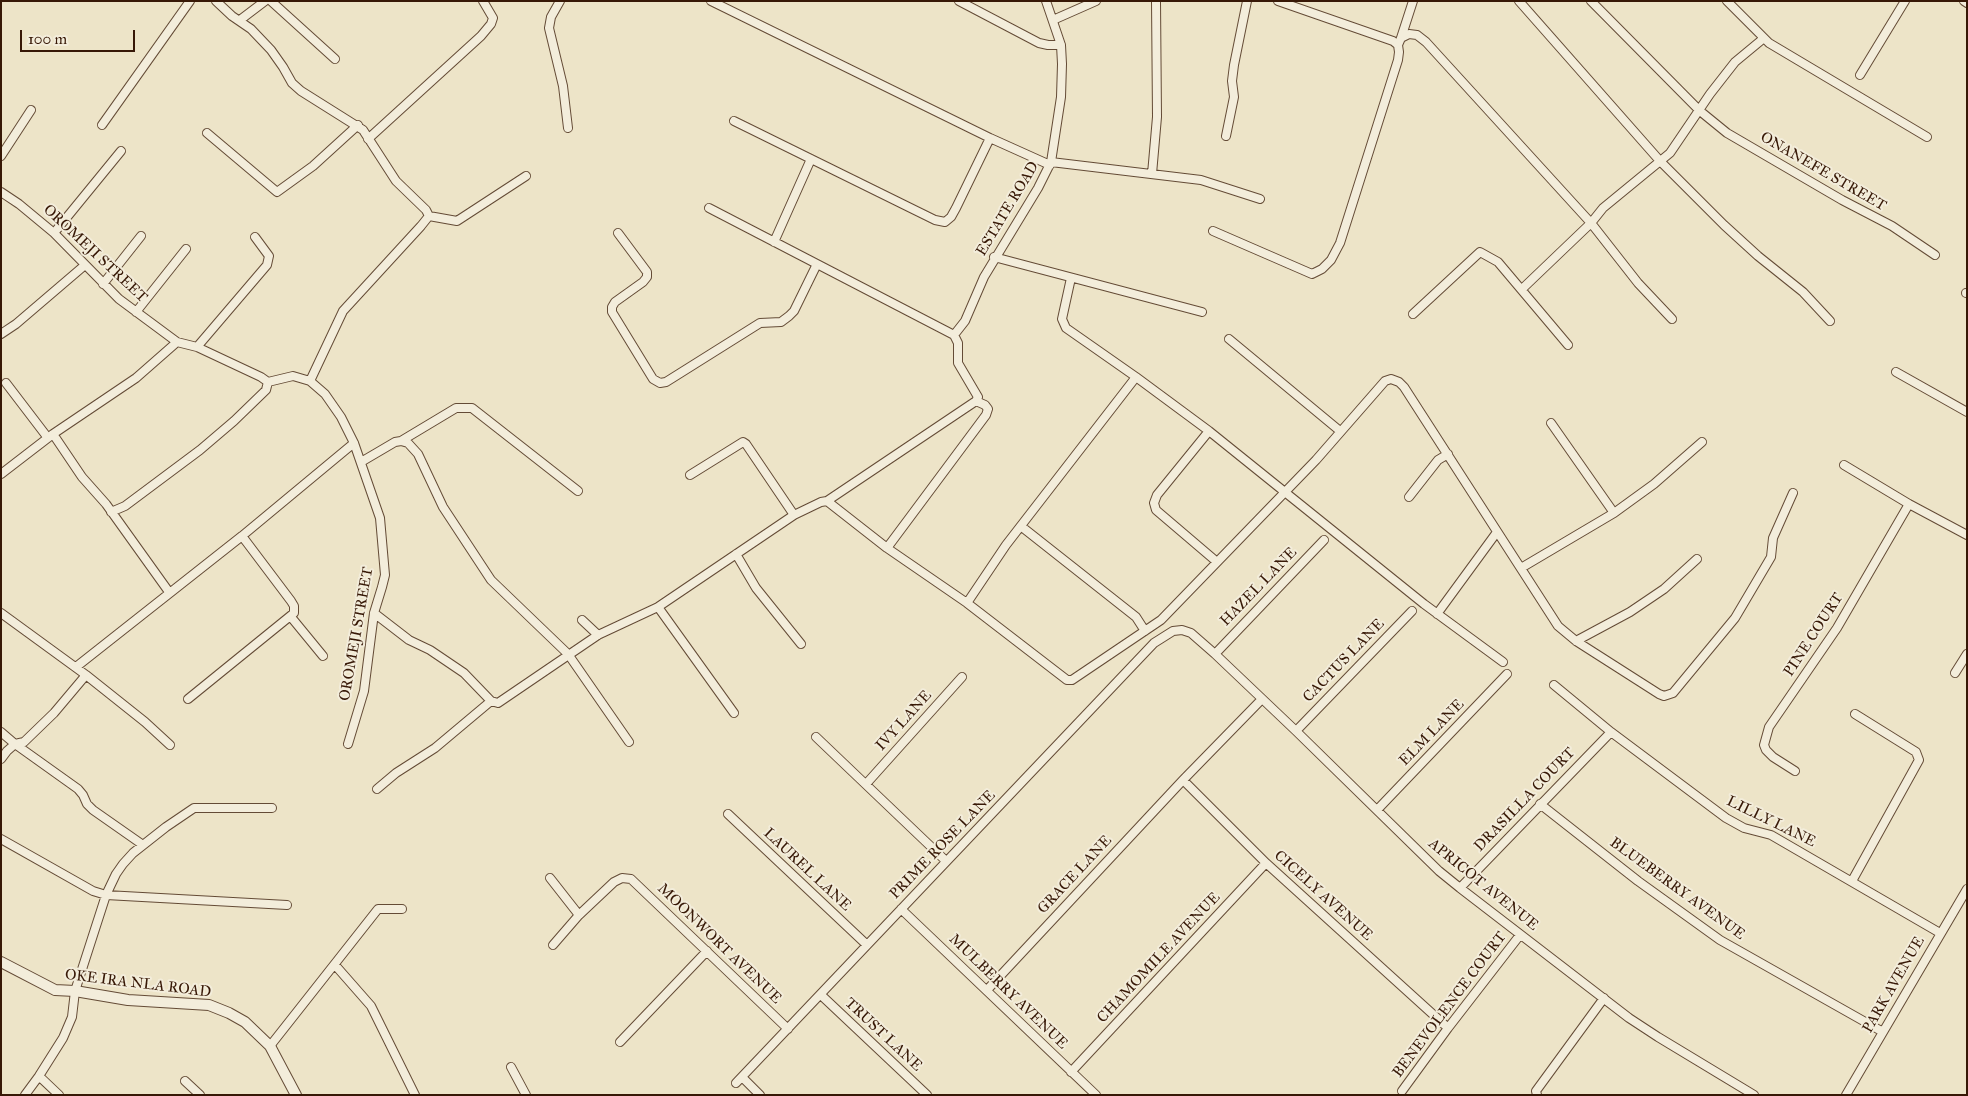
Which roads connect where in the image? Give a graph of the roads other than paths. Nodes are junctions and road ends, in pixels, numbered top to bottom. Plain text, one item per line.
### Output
1 (190, 1) edge
2 (216, 1) edge
3 (265, 1) edge
4 (271, 1) edge
5 (483, 1) edge
6 (560, 1) edge
7 (711, 1) edge
8 (958, 1) edge
9 (1046, 1) edge
10 (1096, 1) edge
11 (1156, 1) edge
12 (1246, 1) edge
13 (1278, 1) edge
14 (1413, 1) edge
15 (1519, 1) edge
16 (1591, 1) edge
17 (1727, 1) edge
18 (1905, 1) edge
19 (240, 20) junction
20 (1053, 20) junction
21 (1764, 38) junction
22 (1400, 42) junction
23 (1061, 45) junction
24 (336, 59) dead end
25 (1860, 75) dead end
26 (31, 110) dead end
27 (1700, 111) junction
28 (734, 121) dead end
29 (358, 125) junction
30 (102, 126) dead end
31 (568, 128) dead end
32 (207, 133) dead end
33 (1226, 136) dead end
34 (1927, 137) dead end
35 (990, 138) junction
36 (368, 139) junction
37 (121, 151) dead end
38 (1, 156) edge
39 (811, 159) junction
40 (1660, 161) junction
41 (1050, 163) junction
42 (1152, 174) junction
43 (526, 176) dead end
44 (1, 192) edge
45 (1260, 199) dead end
46 (710, 208) dead end
47 (429, 216) junction
48 (1591, 224) junction
49 (1213, 231) dead end
50 (54, 233) junction
51 (618, 233) dead end
52 (141, 236) dead end
53 (255, 237) dead end
54 (774, 242) junction
55 (186, 249) dead end
56 (1935, 255) dead end
57 (994, 257) junction
58 (817, 264) junction
59 (85, 266) junction
60 (1071, 278) junction
61 (103, 284) junction
62 (1522, 289) junction
63 (136, 312) junction
64 (1202, 312) dead end
65 (1412, 314) dead end
66 (1672, 319) dead end
67 (1830, 321) dead end
68 (1, 334) edge
69 (954, 335) junction
70 (1229, 339) dead end
71 (177, 342) junction
72 (1568, 345) dead end
73 (197, 347) junction
74 (1896, 372) dead end
75 (1136, 377) junction
76 (310, 381) junction
77 (268, 382) junction
78 (6, 383) dead end
79 (976, 402) junction
80 (1967, 412) edge
81 (1551, 423) dead end
82 (1209, 431) junction
83 (1340, 431) junction
84 (50, 436) junction
85 (401, 441) junction
86 (1702, 442) dead end
87 (354, 443) junction
88 (1448, 454) junction
89 (360, 462) junction
90 (1844, 465) dead end
91 (1, 474) edge
92 (690, 475) dead end
93 (578, 490) dead end
94 (1285, 491) junction
95 (1793, 493) dead end
96 (1409, 497) dead end
97 (827, 501) junction
98 (1909, 504) junction
99 (111, 512) junction
100 (1614, 513) junction
101 (794, 515) junction
102 (1967, 523) edge
103 (1022, 527) junction
104 (1497, 532) junction
105 (1964, 533) edge
106 (242, 536) junction
107 (1324, 540) dead end
108 (887, 548) junction
109 (736, 554) junction
110 (1697, 559) dead end
111 (1217, 562) junction
112 (1521, 568) junction
113 (169, 592) junction
114 (967, 603) junction
115 (658, 607) junction
116 (1412, 611) dead end
117 (1, 613) edge
118 (374, 613) junction
119 (1437, 614) junction
120 (291, 617) junction
121 (582, 620) dead end
122 (1174, 630) joint
123 (1145, 631) junction
124 (598, 635) junction
125 (1576, 641) junction
126 (801, 644) dead end
127 (568, 654) junction
128 (1215, 654) junction
129 (1967, 654) edge
130 (323, 656) dead end
131 (1503, 662) dead end
132 (76, 667) junction
133 (1955, 673) dead end
134 (86, 674) junction
135 (1507, 674) dead end
136 (962, 677) dead end
137 (1554, 685) dead end
138 (188, 699) dead end
139 (1262, 699) junction
140 (491, 701) junction
141 (734, 713) dead end
142 (1855, 714) dead end
143 (1296, 731) junction
144 (1, 732) edge
145 (1611, 732) junction
146 (816, 738) dead end
147 (629, 742) dead end
148 (15, 744) junction
149 (348, 744) dead end
150 (170, 745) dead end
151 (1, 759) edge
152 (1795, 770) dead end
153 (1183, 780) junction
154 (866, 784) junction
155 (377, 788) dead end
156 (1540, 804) junction
157 (272, 808) dead end
158 (1377, 810) junction
159 (728, 814) dead end
160 (1, 839) edge
161 (143, 845) junction
162 (946, 861) junction
163 (1266, 863) junction
164 (550, 878) dead end
165 (1852, 881) junction
166 (1460, 888) junction
167 (1967, 889) edge
168 (106, 895) junction
169 (287, 905) dead end
170 (901, 908) junction
171 (402, 909) dead end
172 (579, 915) junction
173 (1940, 933) junction
174 (1520, 935) junction
175 (553, 945) dead end
176 (866, 945) junction
177 (707, 951) junction
178 (2, 963) edge
179 (334, 966) junction
180 (75, 990) junction
181 (987, 990) junction
182 (821, 995) junction
183 (1604, 998) junction
184 (1448, 1028) junction
185 (788, 1029) junction
186 (1883, 1032) junction
187 (620, 1042) dead end
188 (270, 1046) junction
189 (512, 1067) dead end
190 (1072, 1072) junction
191 (39, 1076) junction
192 (185, 1081) dead end
193 (1402, 1091) dead end
194 (25, 1095) edge
195 (59, 1095) edge
196 (200, 1095) edge
197 (296, 1095) edge
198 (415, 1095) edge
199 (526, 1095) edge
200 (760, 1095) edge
201 (927, 1095) edge
202 (1096, 1095) edge
203 (1537, 1095) edge
204 (1754, 1095) edge
205 (1846, 1095) edge

1 - 30 street
2 - 19 street
3 - 19 street
4 - 24 street
5 - 36 street
6 - 31 street
7 - 35 street
8 - 23 street
9 - 20 street, ESTATE ROAD
10 - 20 street
11 - 42 street
12 - 33 street
13 - 22 street
14 - 22 street
15 - 40 street
16 - 27 street, ONANEFE STREET
17 - 21 street
18 - 25 street
19 - 29 street
20 - 23 street, ESTATE ROAD
21 - 27 street
21 - 34 street
22 - 48 street
22 - 49 street
23 - 41 street, ESTATE ROAD
26 - 38 street
27 - 40 street
27 - 56 street, ONANEFE STREET
28 - 39 street
29 - 32 street
29 - 36 street
35 - 39 street
35 - 41 street
36 - 47 street
37 - 50 street
39 - 54 street
40 - 48 street
40 - 67 street
41 - 42 street
41 - 57 street, ESTATE ROAD
42 - 45 street
43 - 47 street
44 - 50 street, OROMEJI STREET
46 - 54 street
47 - 76 street
48 - 62 street
48 - 66 street
50 - 59 street, OROMEJI STREET
51 - 58 street
52 - 61 street
53 - 73 street
54 - 58 street
55 - 63 street
57 - 60 street
57 - 69 street, ESTATE ROAD
58 - 69 street
59 - 61 street, OROMEJI STREET
59 - 68 street
60 - 64 street
60 - 75 street
61 - 63 street, OROMEJI STREET
62 - 65 street
62 - 72 street
63 - 71 street, OROMEJI STREET
69 - 79 street
70 - 83 street
71 - 73 street, OROMEJI STREET
71 - 84 street
73 - 77 street, OROMEJI STREET
74 - 80 street
75 - 82 street
75 - 103 street
76 - 77 street
76 - 87 street, OROMEJI STREET
77 - 99 street
78 - 84 street
79 - 97 street
79 - 108 street
81 - 100 street
82 - 94 street
82 - 111 street
83 - 88 street
83 - 94 street
84 - 91 street
84 - 99 street
85 - 89 street
85 - 93 street
85 - 127 street
86 - 100 street
87 - 89 street, OROMEJI STREET
87 - 106 street
88 - 96 street
88 - 104 street
89 - 118 street, OROMEJI STREET
90 - 98 street
92 - 101 street
94 - 111 street
94 - 119 street
95 - 125 street
97 - 101 street
97 - 108 street
98 - 105 street
98 - 152 street, PINE COURT
99 - 113 street
100 - 112 street
101 - 109 street
102 - 105 street
103 - 114 street
103 - 123 street
104 - 112 street
104 - 119 street
106 - 113 street
106 - 120 street
107 - 128 street, HAZEL LANE
108 - 114 street
109 - 115 street
109 - 126 street
110 - 125 street
111 - 123 street
112 - 125 street
113 - 132 street
114 - 123 street
115 - 124 street
115 - 141 street
116 - 143 street, CACTUS LANE
117 - 132 street
118 - 140 street
118 - 149 street, OROMEJI STREET
119 - 131 street
120 - 130 street
120 - 138 street
121 - 124 street
122 - 128 street, APRICOT AVENUE
122 - 162 street, PRIME ROSE LANE
124 - 127 street
127 - 140 street
127 - 147 street
128 - 139 street, APRICOT AVENUE
129 - 133 street
132 - 134 street
134 - 148 street
134 - 150 street
135 - 158 street, ELM LANE
136 - 154 street, IVY LANE
137 - 145 street, LILLY LANE
139 - 143 street, APRICOT AVENUE
139 - 153 street, GRACE LANE
140 - 155 street
142 - 165 street
143 - 158 street, APRICOT AVENUE
144 - 148 street
145 - 156 street, DRASILLA COURT
145 - 165 street, LILLY LANE
146 - 154 street
148 - 151 street
148 - 161 street
153 - 163 street, CICELY AVENUE
153 - 181 street, GRACE LANE
154 - 162 street
156 - 166 street, DRASILLA COURT
156 - 186 street, BLUEBERRY AVENUE
157 - 161 street
158 - 166 street, APRICOT AVENUE
159 - 176 street, LAUREL LANE
160 - 168 street
161 - 168 street
162 - 170 street, PRIME ROSE LANE
163 - 184 street, CICELY AVENUE
163 - 190 street, CHAMOMILE AVENUE
164 - 172 street
165 - 173 street, LILLY LANE
166 - 174 street, APRICOT AVENUE
167 - 173 street, PARK AVENUE
168 - 169 street
168 - 180 street
170 - 176 street, PRIME ROSE LANE
170 - 181 street, MULBERRY AVENUE
171 - 179 street
172 - 175 street
172 - 177 street, MOONWORT AVENUE
173 - 186 street, PARK AVENUE
174 - 183 street, APRICOT AVENUE
174 - 184 street, BENEVOLENCE COURT
176 - 182 street, PRIME ROSE LANE
177 - 185 street, MOONWORT AVENUE
177 - 187 street
178 - 180 street, OKE IRA NLA ROAD
179 - 188 street
179 - 198 street
180 - 188 street, OKE IRA NLA ROAD
180 - 191 street
181 - 190 street, MULBERRY AVENUE
182 - 185 street, PRIME ROSE LANE
182 - 201 street, TRUST LANE
183 - 203 street
183 - 204 street, APRICOT AVENUE
184 - 193 street, BENEVOLENCE COURT
185 - 200 street, PRIME ROSE LANE
186 - 205 street, PARK AVENUE
188 - 197 street, OKE IRA NLA ROAD
189 - 199 street
190 - 202 street, MULBERRY AVENUE
191 - 194 street
191 - 195 street
192 - 196 street

